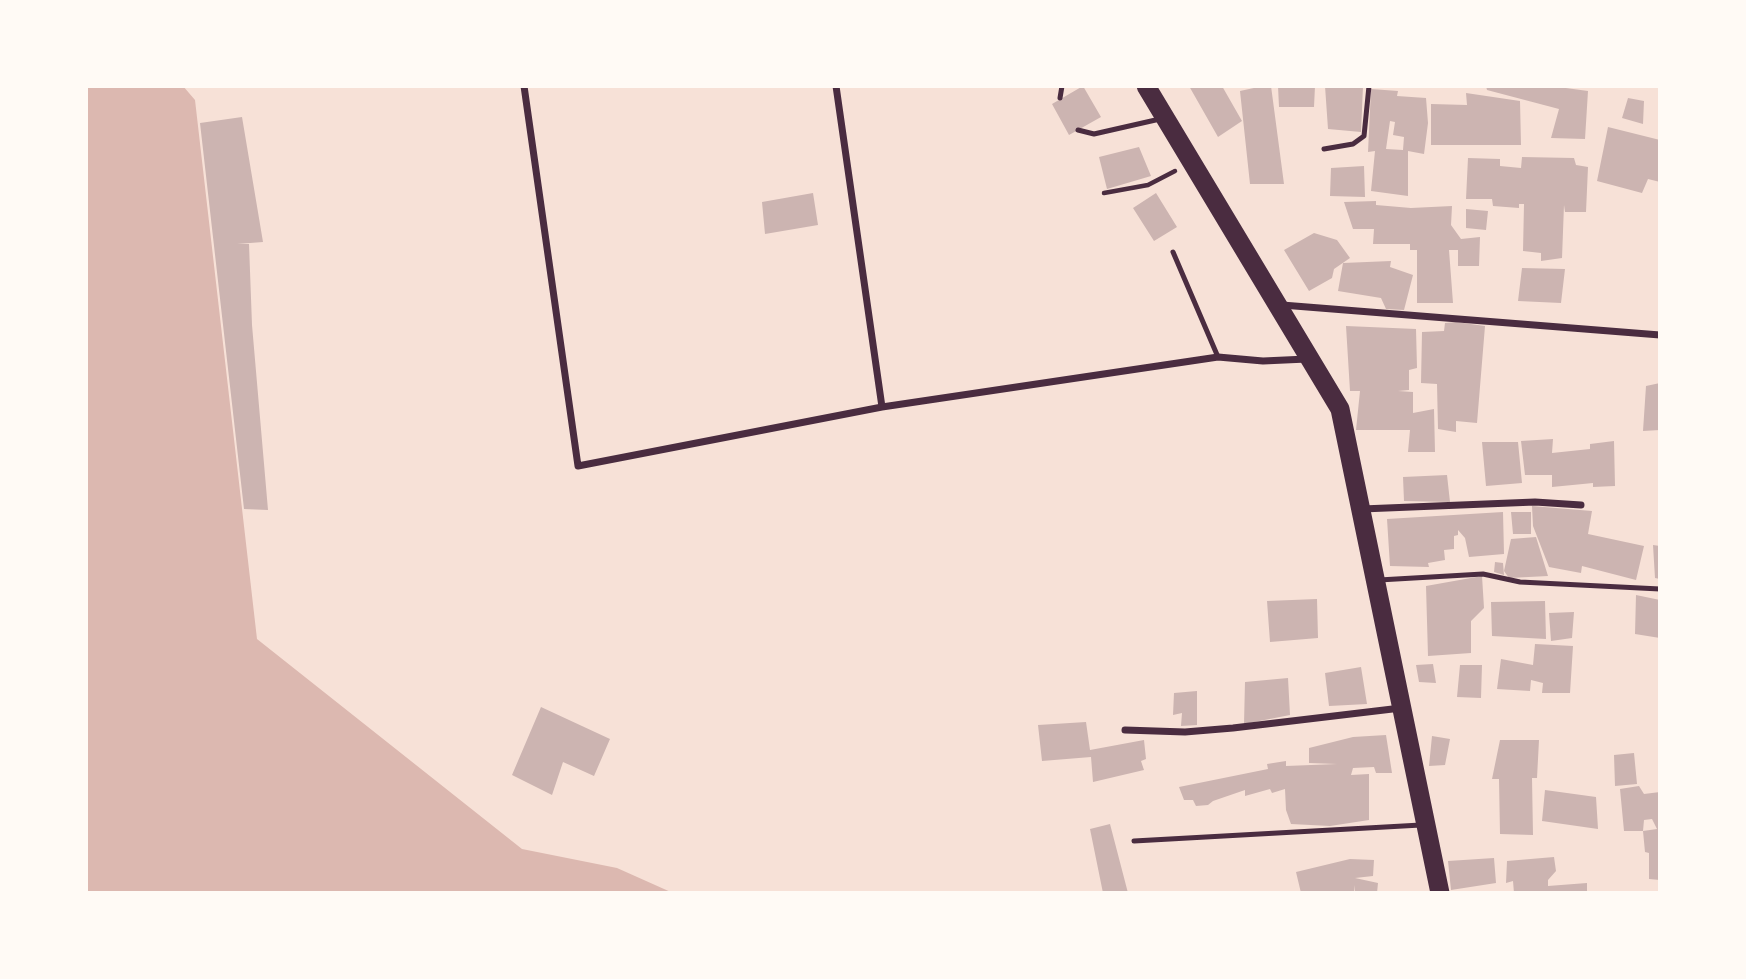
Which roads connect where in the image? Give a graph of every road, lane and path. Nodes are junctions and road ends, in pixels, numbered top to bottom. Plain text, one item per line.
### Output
1 (524, 86) edge
2 (836, 86) edge
3 (1062, 86) edge
4 (1146, 86) edge
5 (1369, 86) edge
6 (1060, 99) dead end
7 (1165, 117) junction
8 (1078, 130) dead end
9 (1324, 149) dead end
10 (1192, 162) junction
11 (1104, 193) dead end
12 (1173, 252) dead end
13 (1278, 304) junction
14 (1660, 335) edge
15 (1218, 357) junction
16 (1308, 359) junction
17 (882, 407) junction
18 (1581, 505) dead end
19 (1361, 509) junction
20 (1376, 580) junction
21 (1660, 589) edge
22 (1402, 708) junction
23 (1125, 730) dead end
24 (1425, 825) junction
25 (1134, 841) dead end
26 (1440, 893) edge

1 - 17 street
2 - 17 street
3 - 6 lane
4 - 7 highway
5 - 9 lane
7 - 8 lane
7 - 10 highway
10 - 11 path
10 - 13 highway
12 - 15 lane
13 - 14 street
13 - 16 highway
15 - 16 street
15 - 17 street
16 - 19 highway
18 - 19 street
19 - 20 highway
20 - 21 lane
20 - 22 highway
22 - 23 street
22 - 24 highway
24 - 25 lane
24 - 26 highway

